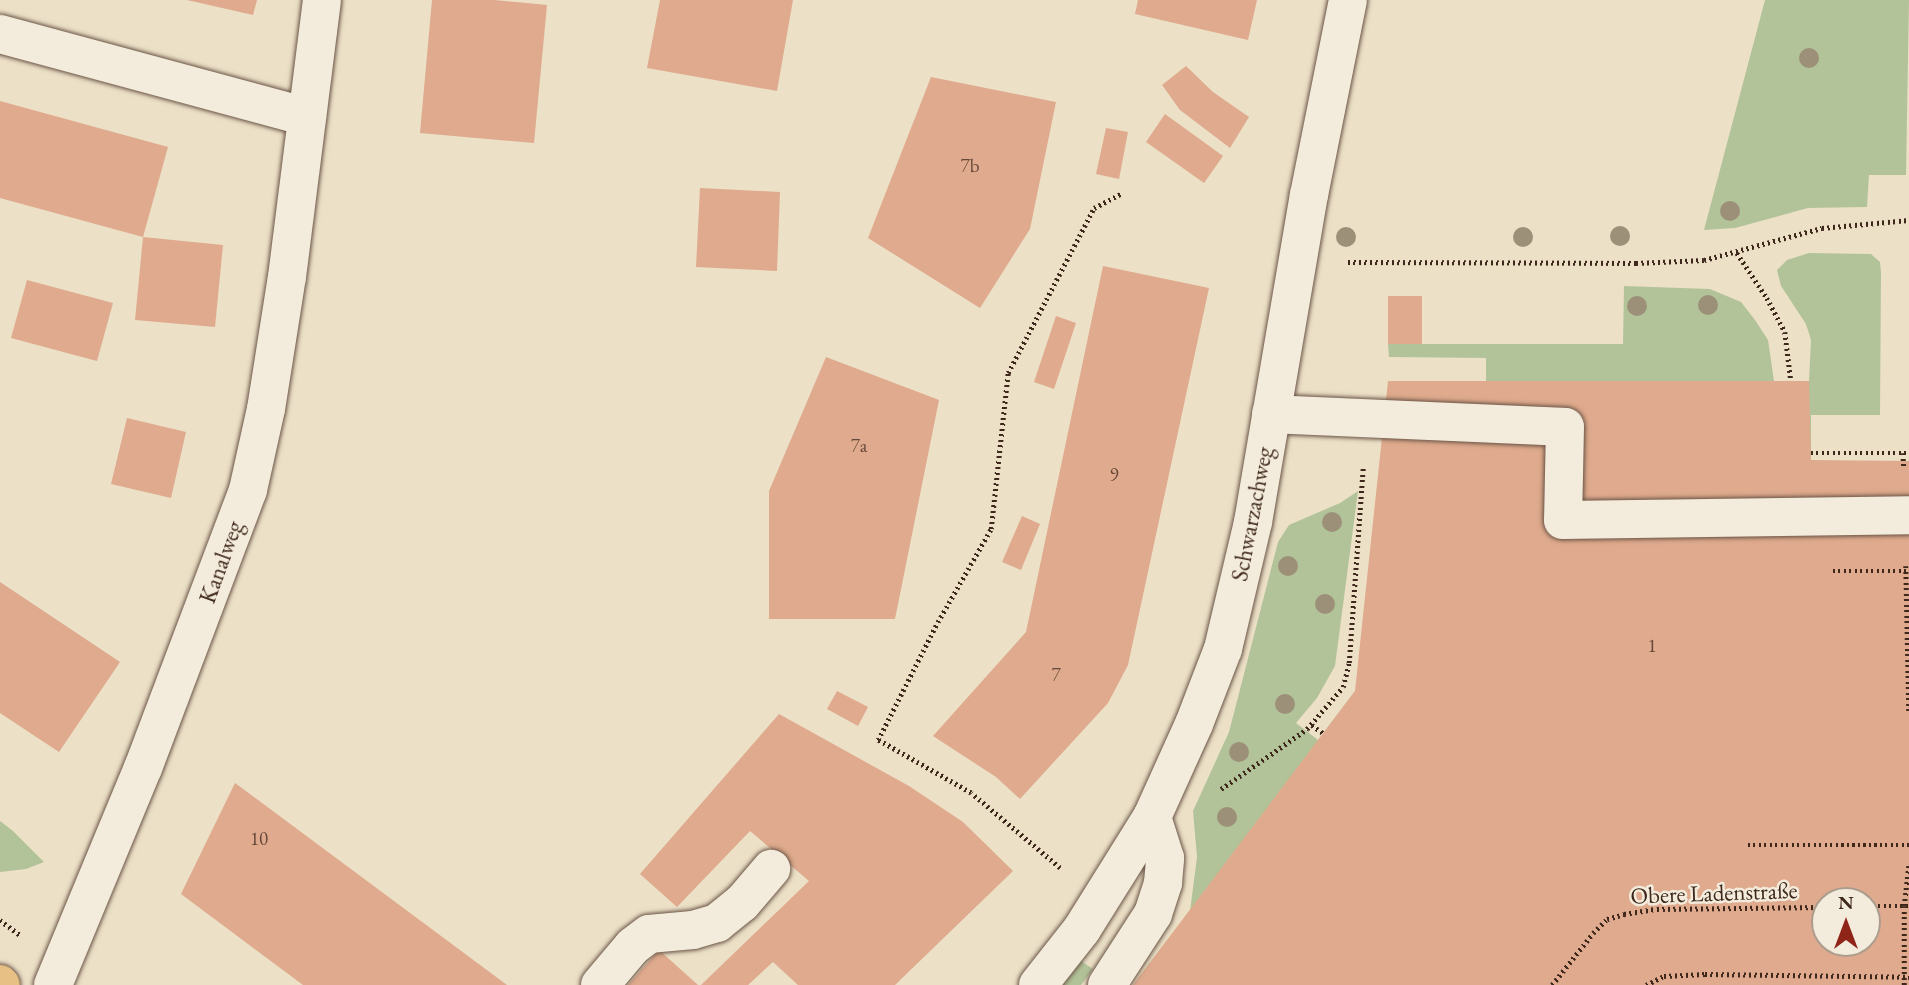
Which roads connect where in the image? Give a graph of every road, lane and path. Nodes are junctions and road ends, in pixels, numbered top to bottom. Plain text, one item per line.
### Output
1 (323, 0) edge
2 (1348, 0) edge
3 (0, 34) edge
4 (307, 117) junction
5 (1119, 194) dead end
6 (1909, 220) edge
7 (1737, 253) junction
8 (1298, 262) junction
9 (1791, 381) dead end
10 (1271, 414) junction
11 (1366, 419) junction
12 (1811, 453) dead end
13 (1906, 453) edge
14 (1903, 461) dead end
15 (1909, 515) edge
16 (1906, 557) dead end
17 (1833, 571) dead end
18 (1907, 571) edge
19 (1908, 662) edge
20 (1909, 713) edge
21 (1312, 724) junction
22 (1323, 733) dead end
23 (1152, 817) junction
24 (1748, 845) dead end
25 (1909, 845) edge
26 (1909, 862) edge
27 (771, 869) dead end
28 (1069, 875) dead end
29 (1881, 906) edge
30 (1906, 906) edge
31 (1811, 907) edge
32 (1906, 937) edge
33 (1906, 977) edge
34 (53, 985) edge
35 (600, 985) edge
36 (1038, 985) edge
37 (1107, 985) edge
38 (1552, 985) edge
39 (1646, 985) edge
40 (1904, 985) edge

1 - 4 street, Kanalweg
2 - 8 street, Schwarzachweg
3 - 4 street
4 - 34 street, Kanalweg
5 - 28 path
6 - 7 path
7 - 8 path
7 - 9 path
8 - 10 street, Schwarzachweg
10 - 11 street
10 - 23 street, Schwarzachweg
11 - 15 street
11 - 21 path
12 - 13 path
13 - 14 path
16 - 18 path
17 - 18 path
18 - 19 path
19 - 20 path
21 - 22 path
21 - 23 path
23 - 36 street, Schwarzachweg
23 - 37 street
24 - 25 path
26 - 30 path
27 - 35 street
29 - 30 path
30 - 32 path
31 - 38 path, Obere Ladenstraße
32 - 33 path
33 - 39 path
33 - 40 path

